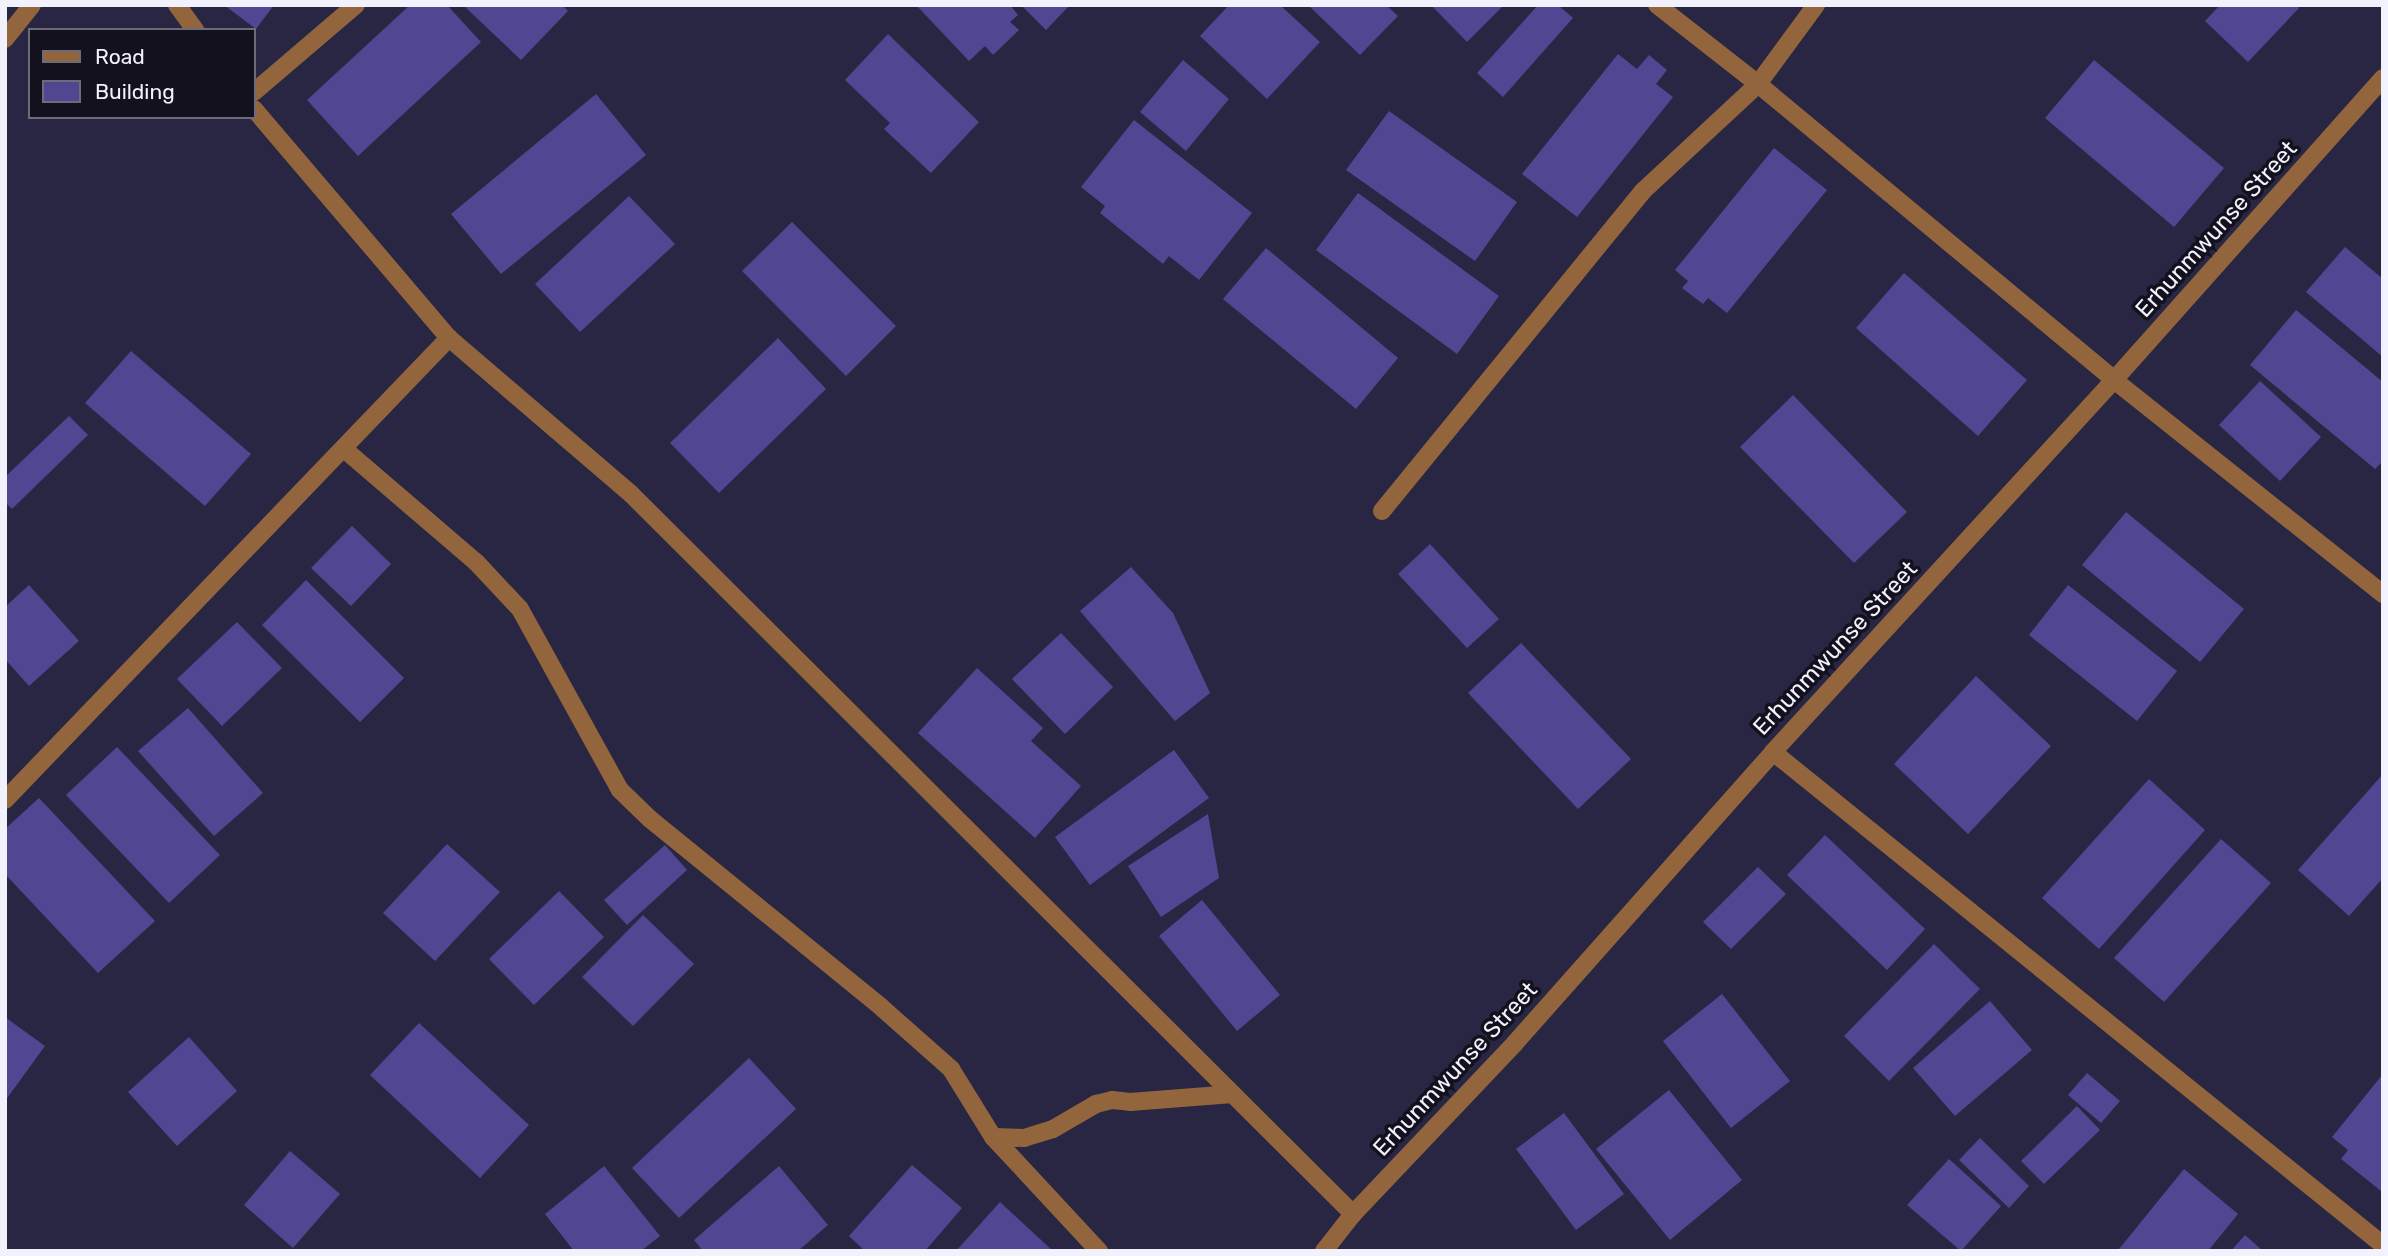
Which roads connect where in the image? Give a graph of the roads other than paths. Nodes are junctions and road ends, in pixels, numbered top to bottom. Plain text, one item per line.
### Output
1 (32, 5) edge
2 (177, 5) edge
3 (356, 5) edge
4 (1657, 5) edge
5 (1816, 5) edge
6 (194, 28) edge
7 (5, 38) edge
8 (2383, 78) edge
9 (1758, 84) junction
10 (256, 90) edge
11 (256, 111) edge
12 (449, 338) junction
13 (2115, 380) junction
14 (344, 449) junction
15 (1382, 512) dead end
16 (2383, 594) edge
17 (1773, 751) junction
18 (5, 800) edge
19 (1233, 1094) junction
20 (993, 1137) junction
21 (1353, 1214) junction
22 (2383, 1245) edge
23 (1099, 1251) edge
24 (1324, 1251) edge

1 - 7 street
2 - 6 street
3 - 10 street
4 - 9 street
5 - 9 street
8 - 13 street, Erhunmwunse Street
9 - 13 street
9 - 15 street
11 - 12 street
12 - 14 street
12 - 19 street
13 - 16 street
13 - 17 street, Erhunmwunse Street
14 - 18 street
14 - 20 street
17 - 21 street, Erhunmwunse Street
17 - 22 street
19 - 20 street
19 - 21 street
20 - 23 street
21 - 24 street, Erhunmwunse Street

